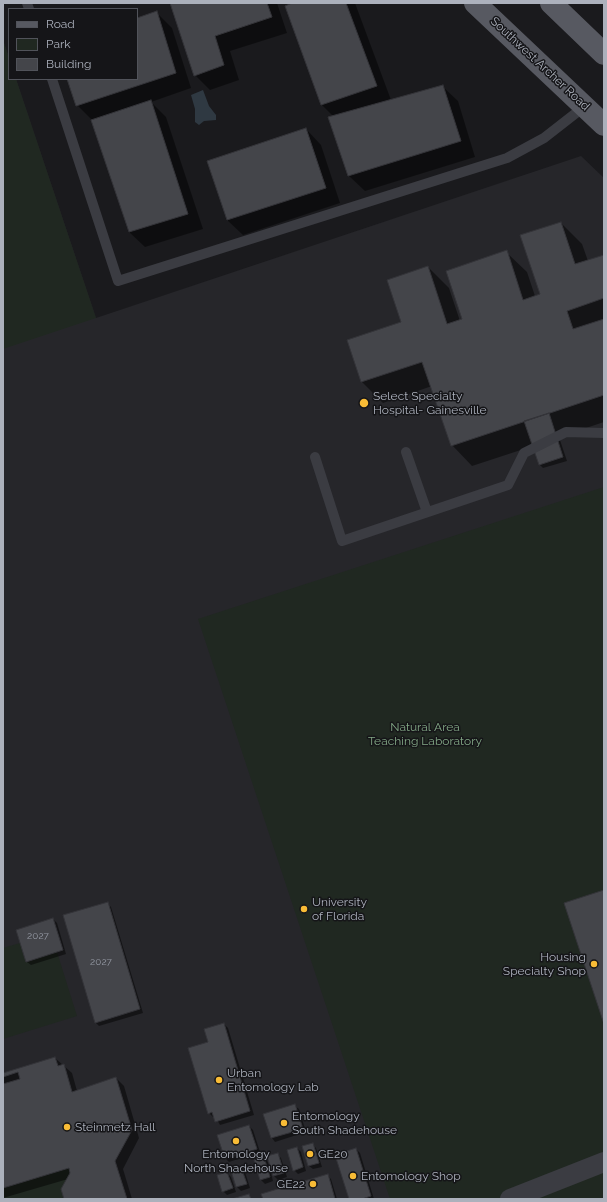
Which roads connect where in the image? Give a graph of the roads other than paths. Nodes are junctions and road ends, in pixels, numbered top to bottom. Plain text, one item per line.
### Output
1 (475, 3) edge
2 (551, 3) edge
3 (604, 54) edge
4 (52, 80) edge
5 (594, 105) edge
6 (604, 125) edge
7 (604, 433) edge
8 (406, 452) dead end
9 (315, 457) dead end
10 (427, 512) junction
11 (604, 1162) edge
12 (510, 1199) edge

1 - 5 main road, Southwest Archer Road
2 - 3 main road
4 - 5 lane
5 - 6 main road, Southwest Archer Road
7 - 10 lane
8 - 10 lane
9 - 10 lane
11 - 12 street

